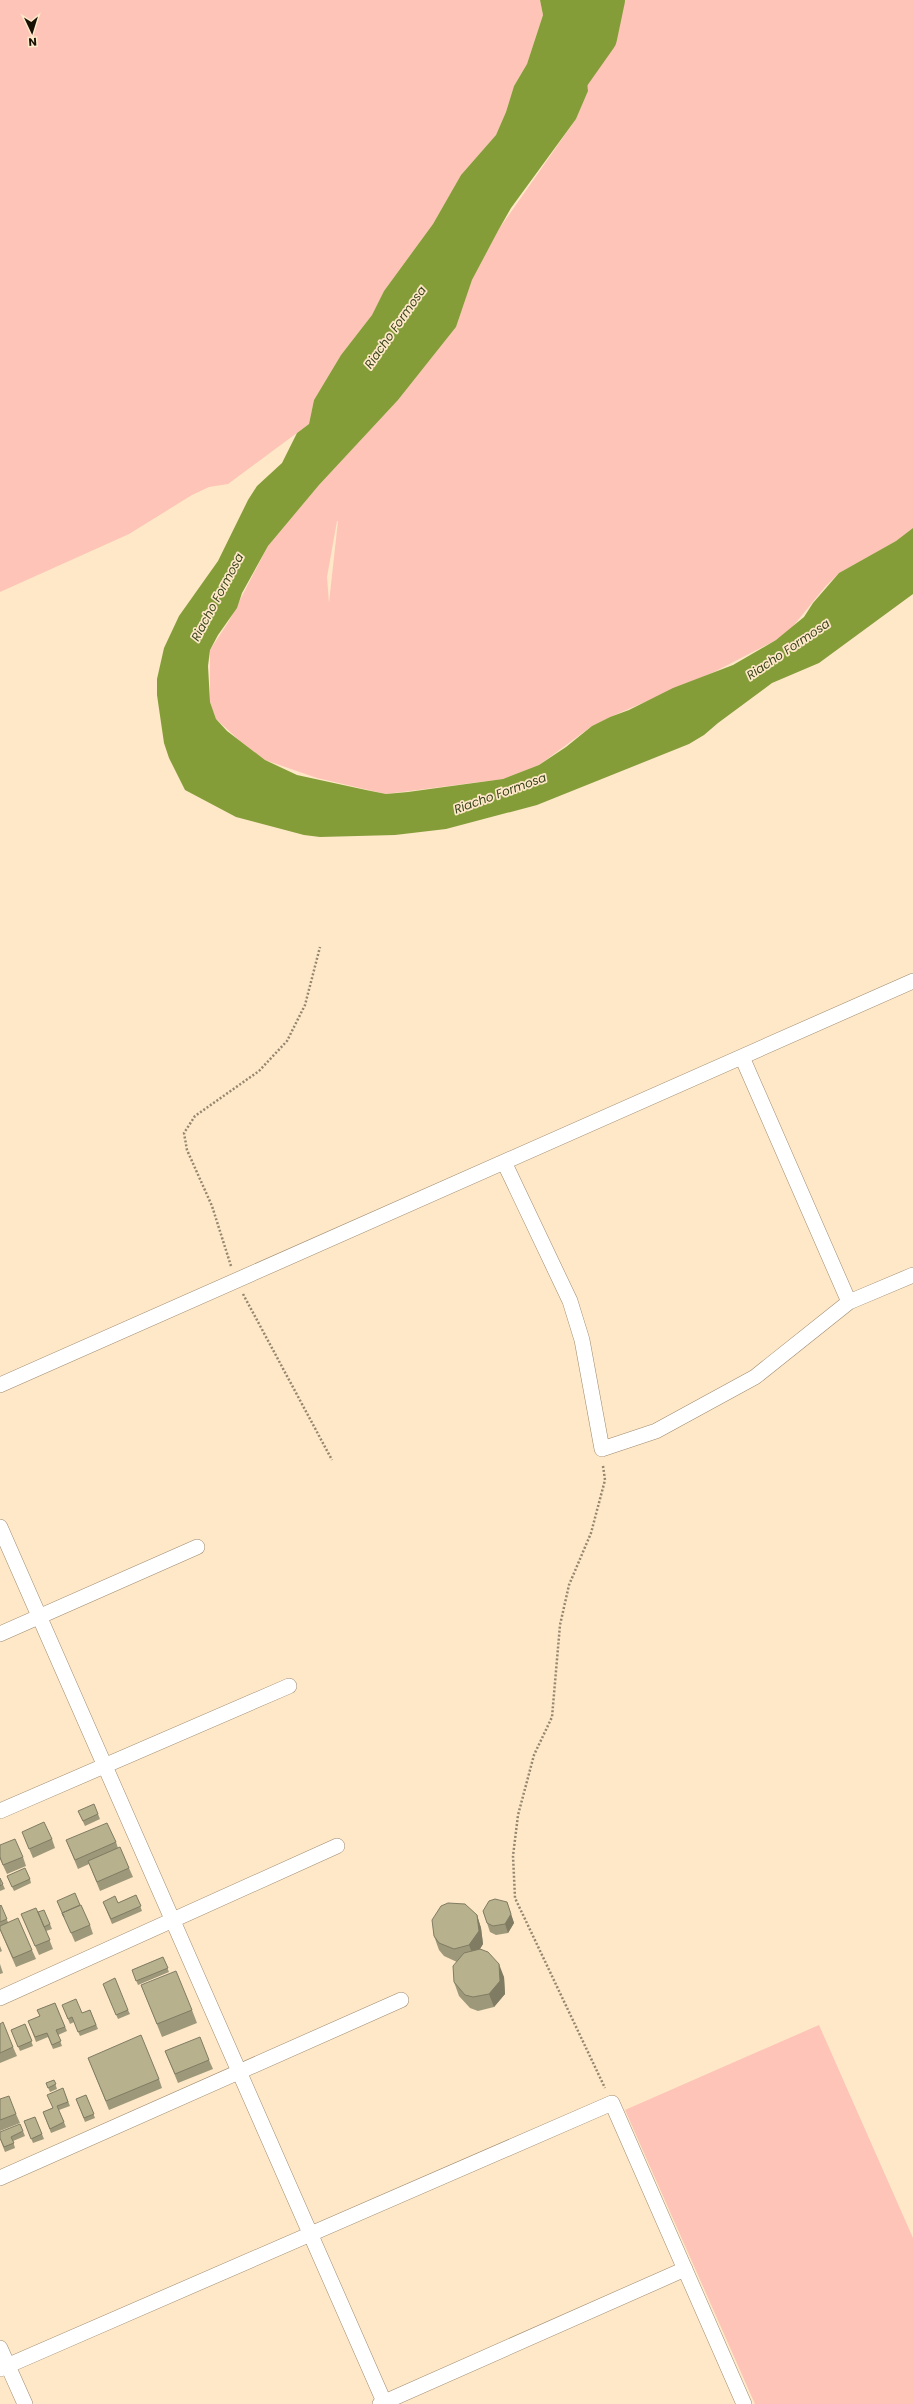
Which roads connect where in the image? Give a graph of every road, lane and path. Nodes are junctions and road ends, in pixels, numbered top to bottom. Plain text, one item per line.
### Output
1 (320, 947) dead end
2 (913, 981) edge
3 (742, 1057) junction
4 (504, 1162) junction
5 (913, 1275) edge
6 (236, 1281) junction
7 (849, 1302) junction
8 (0, 1385) edge
9 (602, 1449) junction
10 (332, 1460) dead end
11 (0, 1527) edge
12 (198, 1547) dead end
13 (39, 1616) junction
14 (0, 1634) edge
15 (289, 1686) dead end
16 (105, 1766) junction
17 (0, 1811) edge
18 (337, 1846) dead end
19 (173, 1921) junction
20 (0, 1998) edge
21 (401, 2000) dead end
22 (239, 2072) junction
23 (612, 2103) junction
24 (0, 2178) edge
25 (310, 2234) junction
26 (685, 2269) junction
27 (0, 2348) edge
28 (4, 2368) edge
29 (383, 2403) edge
30 (25, 2404) edge
31 (744, 2404) edge

1 - 6 path
2 - 3 street
3 - 4 street
3 - 7 street
4 - 6 street
4 - 9 street
5 - 7 street
6 - 8 street
6 - 10 path
7 - 9 street
9 - 23 path
11 - 13 street
12 - 13 street
13 - 14 street
13 - 16 street
15 - 16 street
16 - 17 street
16 - 19 street
18 - 19 street
19 - 20 street
19 - 22 street
21 - 22 street
22 - 24 street
22 - 25 street
23 - 25 street
23 - 26 street
25 - 28 street
25 - 29 street
26 - 29 street
26 - 31 street
27 - 28 street
28 - 30 street

